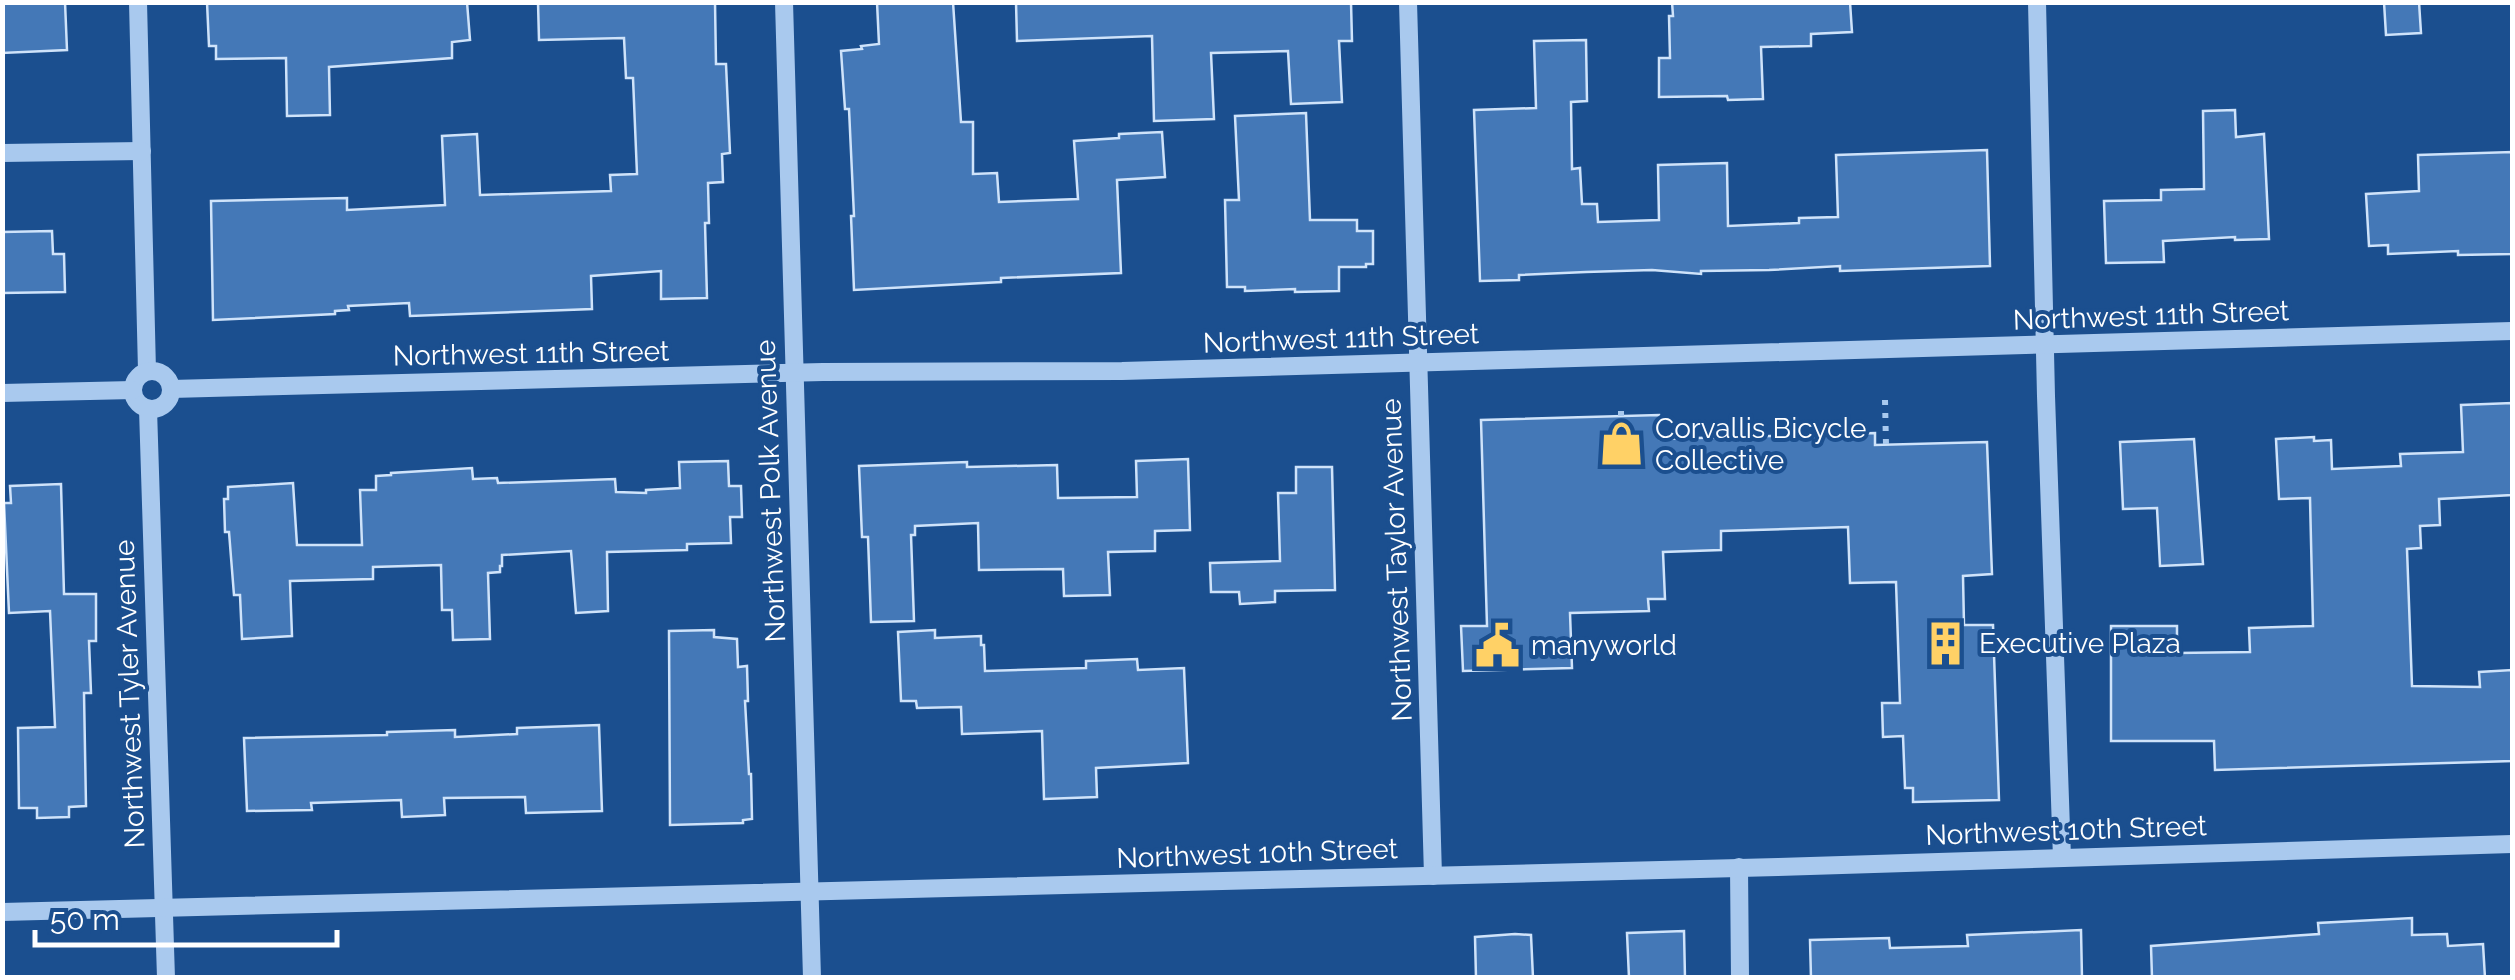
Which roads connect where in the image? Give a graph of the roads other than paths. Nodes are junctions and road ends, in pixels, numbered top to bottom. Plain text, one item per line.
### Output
1 (138, 2) edge
2 (784, 2) edge
3 (1408, 2) edge
4 (2037, 2) edge
5 (142, 152) junction
6 (2, 153) edge
7 (2512, 331) edge
8 (2045, 346) junction
9 (1417, 363) junction
10 (147, 371) junction
11 (793, 374) junction
12 (171, 389) junction
13 (132, 390) junction
14 (2, 393) edge
15 (148, 409) junction
16 (2512, 844) edge
17 (2062, 858) junction
18 (1739, 868) junction
19 (1432, 876) junction
20 (810, 892) junction
21 (163, 908) junction
22 (2, 912) edge
23 (166, 978) edge
24 (812, 978) edge
25 (1740, 978) edge

1 - 5 street
2 - 11 street, Northwest Polk Avenue
3 - 9 street, Northwest Taylor Avenue
4 - 8 street
5 - 6 street
5 - 10 street
7 - 8 street, Northwest 11th Street
8 - 9 street, Northwest 11th Street
8 - 17 street
9 - 11 street, Northwest 11th Street
9 - 19 street, Northwest Taylor Avenue
10 - 12 street
10 - 13 street
11 - 12 street, Northwest 11th Street
11 - 20 street, Northwest Polk Avenue
12 - 15 street
13 - 14 street
13 - 15 street
15 - 21 street, Northwest Tyler Avenue
16 - 17 street, Northwest 10th Street
17 - 18 street, Northwest 10th Street
18 - 19 street, Northwest 10th Street
18 - 25 street
19 - 20 street, Northwest 10th Street
20 - 21 street, Northwest 10th Street
20 - 24 street, Northwest Polk Avenue
21 - 22 street, Northwest 10th Street
21 - 23 street, Northwest Tyler Avenue

